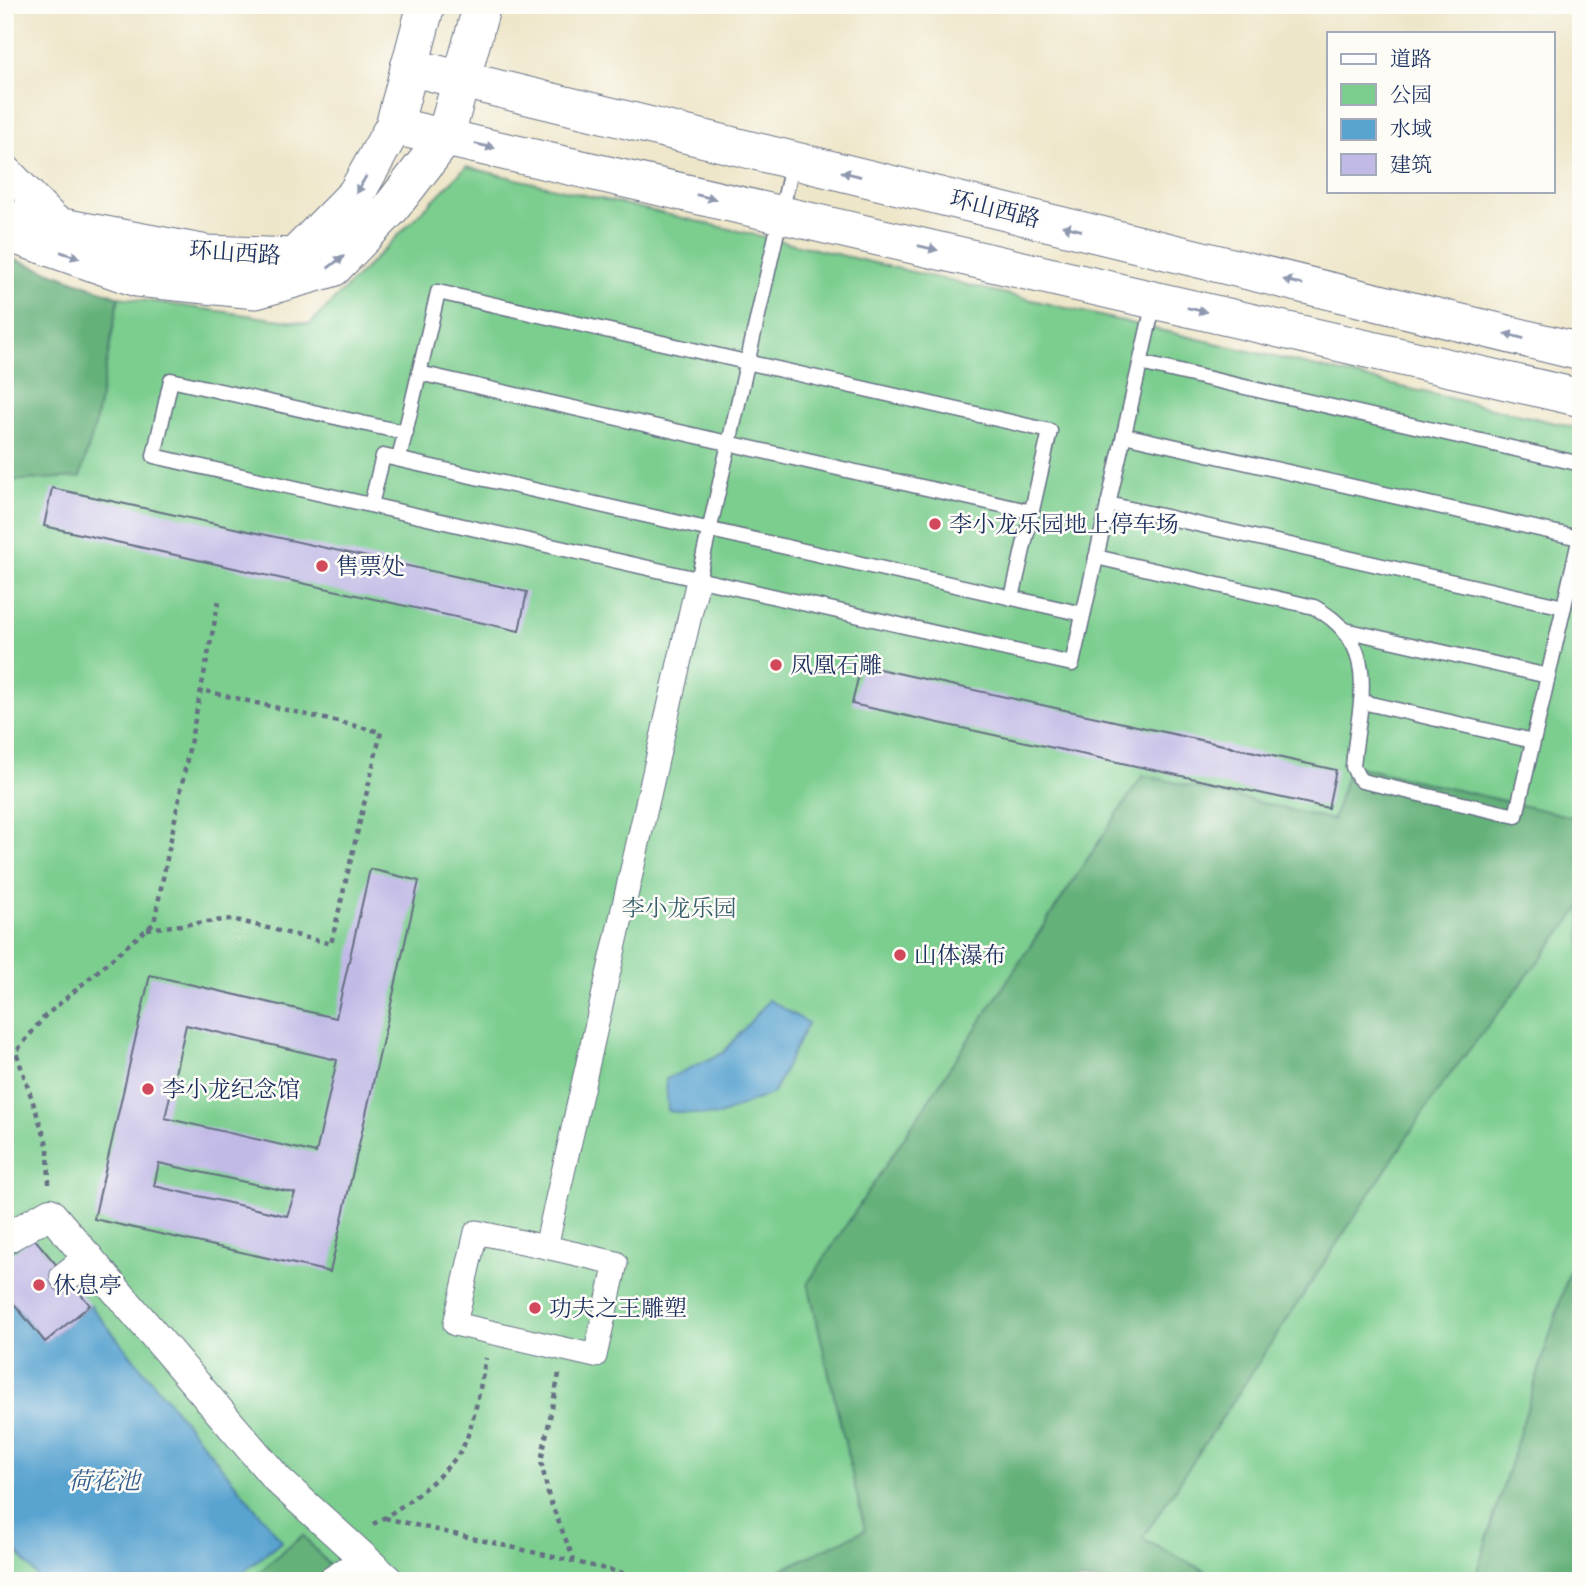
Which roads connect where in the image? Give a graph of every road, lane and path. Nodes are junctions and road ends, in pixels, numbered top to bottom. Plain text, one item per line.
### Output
1 (426, 5) edge
2 (482, 5) edge
3 (409, 67) junction
4 (461, 79) junction
5 (394, 126) junction
6 (445, 138) junction
7 (793, 160) junction
8 (5, 169) edge
9 (5, 207) edge
10 (781, 214) junction
11 (62, 227) junction
12 (5, 232) edge
13 (1154, 300) junction
14 (1581, 352) edge
15 (747, 362) junction
16 (1140, 363) junction
17 (419, 373) junction
18 (1581, 398) edge
19 (406, 433) junction
20 (1124, 435) junction
21 (729, 444) junction
22 (400, 459) junction
23 (1581, 464) edge
24 (1108, 504) junction
25 (371, 505) junction
26 (1032, 512) junction
27 (709, 530) junction
28 (1580, 535) edge
29 (1096, 557) junction
30 (698, 580) junction
31 (1012, 598) junction
32 (219, 600) dead end
33 (1564, 607) junction
34 (1083, 614) junction
35 (1345, 630) junction
36 (1548, 676) junction
37 (201, 690) junction
38 (1362, 702) junction
39 (1533, 741) junction
40 (146, 929) junction
41 (50, 1213) junction
42 (5, 1239) edge
43 (546, 1247) junction
44 (89, 1258) junction
45 (65, 1277) dead end
46 (492, 1333) junction
47 (564, 1349) junction
48 (385, 1518) junction
49 (355, 1550) junction
50 (574, 1561) junction
51 (333, 1581) edge
52 (389, 1581) edge
53 (658, 1581) edge

1 - 3 street, 环山西路
2 - 4 street
3 - 4 street, 环山西路
3 - 5 street, 环山西路
4 - 6 street
4 - 7 street, 环山西路
5 - 6 street
5 -> 11 street, 环山西路
6 -> 10 street
12 -> 6 street, 环山西路
7 - 10 lane
14 -> 7 street, 环山西路
8 - 11 street
9 - 11 street, 环山西路
10 -> 13 street
10 - 15 lane
13 - 16 lane
13 -> 18 street
15 - 17 lane
15 - 21 lane
15 - 26 lane
16 - 20 lane
16 - 23 lane
17 - 19 lane
17 - 21 lane
19 - 22 lane
19 - 25 lane
20 - 24 lane
20 - 28 lane
21 - 26 lane
21 - 27 lane
22 - 25 lane
22 - 27 lane
24 - 29 lane
24 - 33 lane
25 - 30 lane
26 - 31 lane
27 - 30 lane
27 - 31 lane
28 - 33 lane
29 - 34 lane
29 - 35 lane
30 - 34 lane
30 - 43 street
31 - 34 lane
32 - 37 path
33 - 36 lane
35 - 36 lane
35 - 38 lane
36 - 39 lane
37 - 40 path
37 - 40 path
38 - 39 lane
38 - 39 lane
40 - 41 path
41 - 42 street
41 - 44 street
43 - 46 street
43 - 47 street
44 - 45 street
44 - 49 street
46 - 47 street
46 - 48 path
47 - 50 path
48 - 49 path
48 - 50 path
49 - 51 street
49 - 52 street
50 - 53 path

